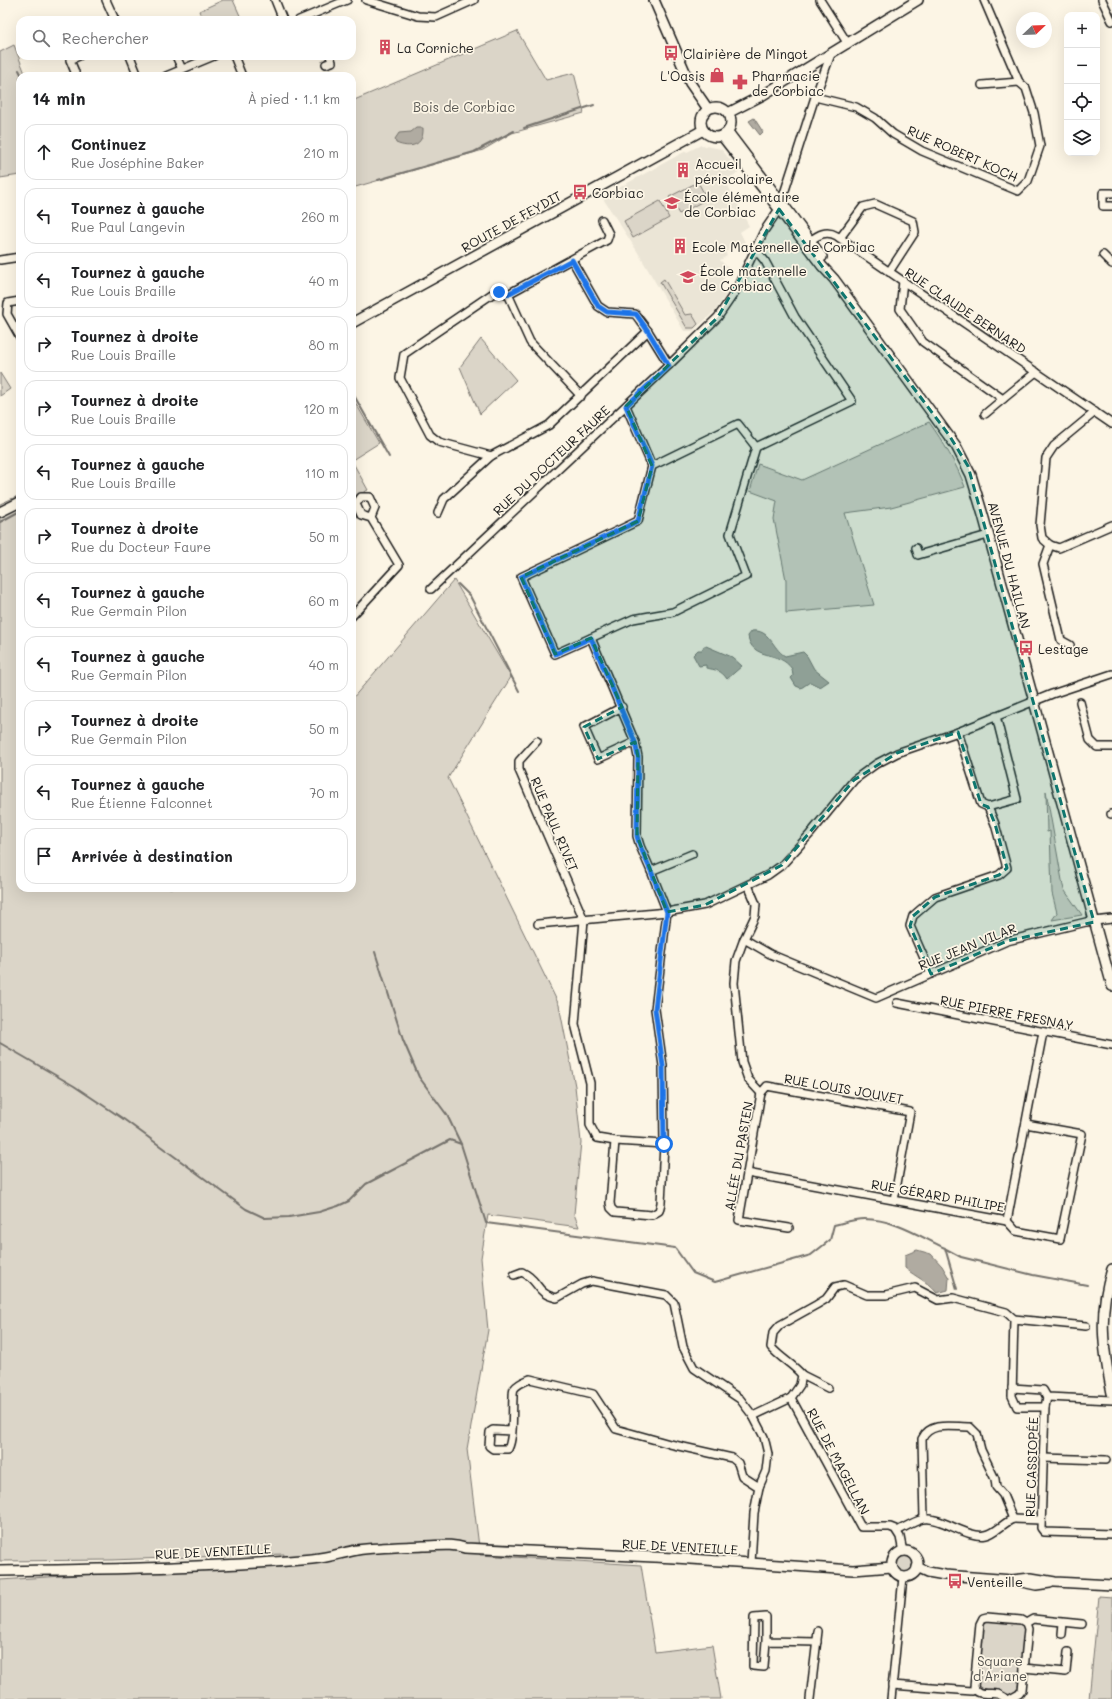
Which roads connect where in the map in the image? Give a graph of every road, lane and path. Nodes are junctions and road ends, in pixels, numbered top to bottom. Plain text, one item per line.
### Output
1 (106, 0) edge
2 (275, 0) edge
3 (347, 0) edge
4 (366, 0) edge
5 (474, 0) edge
6 (654, 0) edge
7 (820, 0) edge
8 (918, 0) edge
9 (984, 0) edge
10 (1102, 0) edge
11 (112, 16) edge
12 (281, 16) edge
13 (316, 16) edge
14 (1112, 21) edge
15 (848, 44) junction
16 (831, 54) junction
17 (70, 60) edge
18 (132, 60) edge
19 (178, 60) edge
20 (205, 60) edge
21 (236, 60) edge
22 (331, 60) edge
23 (326, 64) dead end
24 (182, 70) junction
25 (75, 72) dead end
26 (136, 72) edge
27 (177, 72) edge
28 (240, 72) edge
29 (1019, 82) junction
30 (982, 85) dead end
31 (815, 97) junction
32 (708, 109) junction
33 (728, 113) junction
34 (703, 130) junction
35 (725, 134) junction
36 (1112, 193) edge
37 (781, 206) junction
38 (1112, 206) edge
39 (602, 220) dead end
40 (840, 238) junction
41 (808, 242) junction
42 (755, 249) junction
43 (1103, 255) dead end
44 (16, 258) edge
45 (0, 260) edge
46 (572, 260) junction
47 (1112, 264) edge
48 (889, 272) junction
49 (903, 281) junction
50 (508, 294) junction
51 (16, 302) edge
52 (356, 320) edge
53 (16, 330) edge
54 (648, 331) junction
55 (669, 366) junction
56 (1036, 372) junction
57 (581, 396) junction
58 (1003, 399) junction
59 (626, 406) junction
60 (1095, 412) junction
61 (985, 414) dead end
62 (1112, 424) edge
63 (756, 446) junction
64 (491, 456) junction
65 (652, 466) junction
66 (16, 504) edge
67 (0, 512) edge
68 (438, 513) dead end
69 (371, 518) dead end
70 (1112, 525) edge
71 (988, 535) junction
72 (1050, 544) junction
73 (916, 548) dead end
74 (431, 589) dead end
75 (356, 612) edge
76 (591, 638) junction
77 (1070, 645) dead end
78 (1112, 674) edge
79 (1034, 701) junction
80 (1080, 702) dead end
81 (622, 707) junction
82 (996, 716) junction
83 (958, 732) junction
84 (538, 740) dead end
85 (635, 742) junction
86 (1112, 747) edge
87 (988, 807) junction
88 (692, 854) dead end
89 (651, 871) junction
90 (748, 885) junction
91 (667, 912) junction
92 (1112, 919) edge
93 (584, 920) junction
94 (1094, 922) junction
95 (538, 924) dead end
96 (744, 939) junction
97 (931, 974) junction
98 (1112, 986) edge
99 (897, 1003) dead end
100 (1043, 1032) junction
101 (1112, 1045) edge
102 (760, 1093) junction
103 (1026, 1124) junction
104 (615, 1141) junction
105 (664, 1144) junction
106 (747, 1173) junction
107 (894, 1200) junction
108 (1007, 1221) junction
109 (789, 1228) dead end
110 (1112, 1269) edge
111 (514, 1275) dead end
112 (1014, 1319) junction
113 (1086, 1326) dead end
114 (802, 1375) junction
115 (828, 1388) dead end
116 (1012, 1388) junction
117 (1112, 1393) edge
118 (1047, 1397) junction
119 (791, 1398) junction
120 (1112, 1400) edge
121 (1045, 1407) junction
122 (753, 1416) junction
123 (511, 1431) dead end
124 (1043, 1458) junction
125 (1106, 1460) dead end
126 (759, 1487) junction
127 (924, 1519) junction
128 (1012, 1519) junction
129 (1041, 1520) junction
130 (897, 1531) junction
131 (1112, 1534) edge
132 (902, 1552) junction
133 (751, 1563) junction
134 (892, 1567) junction
135 (918, 1567) junction
136 (0, 1572) edge
137 (903, 1577) junction
138 (1112, 1586) edge
139 (1026, 1623) junction
140 (1063, 1623) junction
141 (1082, 1624) dead end
142 (818, 1631) dead end
143 (1062, 1634) dead end
144 (766, 1641) junction
145 (817, 1642) junction
146 (1068, 1652) dead end
147 (1024, 1668) junction
148 (892, 1685) junction
149 (973, 1693) edge
150 (810, 1699) edge
151 (891, 1699) edge
152 (1008, 1699) edge

1 - 11 street
2 - 12 street
3 - 13 street
4 - 5 street
6 - 32 street
7 - 15 street
8 - 15 street
9 - 29 street, RUE ROBERT KOCH
10 - 14 street
15 - 16 street
16 - 31 street, RUE DU DOCTEUR FAURE
16 - 33 street
17 - 25 street
18 - 26 street
19 - 24 street
20 - 24 street
21 - 28 street
22 - 23 street
24 - 27 street
29 - 30 street
29 - 31 street, RUE ROBERT KOCH
31 - 37 street, RUE DU DOCTEUR FAURE
32 - 33 street
32 - 34 street
33 - 35 street
34 - 35 street
34 - 52 street, ROUTE DE FEYDIT
35 - 37 street, AVENUE DU HAILLAN
36 - 38 street
37 - 41 street, AVENUE DU HAILLAN
37 - 42 street, RUE DU DOCTEUR FAURE
39 - 46 street
40 - 41 street, RUE CLAUDE BERNARD
40 - 48 street, RUE CLAUDE BERNARD
40 - 48 street
41 - 71 street, AVENUE DU HAILLAN
42 - 55 street, RUE DU DOCTEUR FAURE
42 - 63 street
43 - 47 street
44 - 45 street
46 - 50 street
46 - 54 street
48 - 49 street, RUE CLAUDE BERNARD
49 - 56 street, RUE CLAUDE BERNARD
49 - 58 street
50 - 57 street
50 - 64 street
51 - 53 street
54 - 55 street
54 - 57 street
55 - 59 street, RUE DU DOCTEUR FAURE
56 - 58 street
56 - 60 street, RUE CLAUDE BERNARD
57 - 64 street
58 - 61 street
59 - 65 street
59 - 74 street, RUE DU DOCTEUR FAURE
60 - 62 street, RUE CLAUDE BERNARD
60 - 72 street
63 - 65 street
63 - 76 street
64 - 68 street
65 - 76 street
66 - 67 street
69 - 75 street
70 - 72 street
71 - 73 street
71 - 79 street, AVENUE DU HAILLAN
72 - 77 street
76 - 81 street
78 - 79 street
79 - 82 street
79 - 94 street, AVENUE DU HAILLAN
80 - 86 street
81 - 85 street
81 - 85 street
82 - 83 street
82 - 87 street
83 - 87 street
83 - 90 street
84 - 93 street, RUE PAUL RIVET
85 - 89 street
87 - 97 street
88 - 89 street
89 - 91 street
90 - 91 street
90 - 96 street
91 - 93 street
91 - 105 street
92 - 94 street, RUE JEAN VILAR
93 - 95 street
93 - 104 street
94 - 97 street, RUE JEAN VILAR
94 - 98 street, AVENUE DU HAILLAN
96 - 97 street, RUE JEAN VILAR
96 - 102 street
99 - 100 street, RUE PIERRE FRESNAY
100 - 101 street, RUE PIERRE FRESNAY
100 - 103 street, RUE GÉRARD PHILIPE
102 - 106 street, ALLÉE DU PASTEN
102 - 107 street, RUE LOUIS JOUVET
103 - 108 street, RUE GÉRARD PHILIPE
103 - 108 street
104 - 105 street
104 - 105 street
106 - 107 street, RUE GÉRARD PHILIPE
106 - 109 street, ALLÉE DU PASTEN
107 - 108 street, RUE GÉRARD PHILIPE
110 - 117 street
111 - 122 street
112 - 113 street
112 - 114 street
112 - 116 street
114 - 115 street
114 - 119 street
116 - 118 street
116 - 121 street
118 - 120 street
118 - 121 street, RUE CASSIOPÉE
119 - 122 street
119 - 130 street, RUE DE MAGELLAN
121 - 124 street, RUE CASSIOPÉE
122 - 126 street
123 - 126 street
124 - 125 street
124 - 129 street, RUE CASSIOPÉE
126 - 133 street
127 - 128 street
127 - 128 street
127 - 130 street
128 - 129 street
129 - 131 street, RUE CASSIOPÉE
130 - 132 street
132 - 134 street
132 - 135 street
133 - 134 street, RUE DE VENTEILLE
133 - 136 street, RUE DE VENTEILLE
134 - 137 street
135 - 137 street
135 - 138 street
137 - 148 street
139 - 140 street
139 - 147 street
139 - 149 street
140 - 141 street
140 - 143 street
142 - 145 street
144 - 144 street
144 - 145 street
145 - 150 street
146 - 147 street
147 - 152 street
148 - 149 street
148 - 151 street
149 - 152 street

